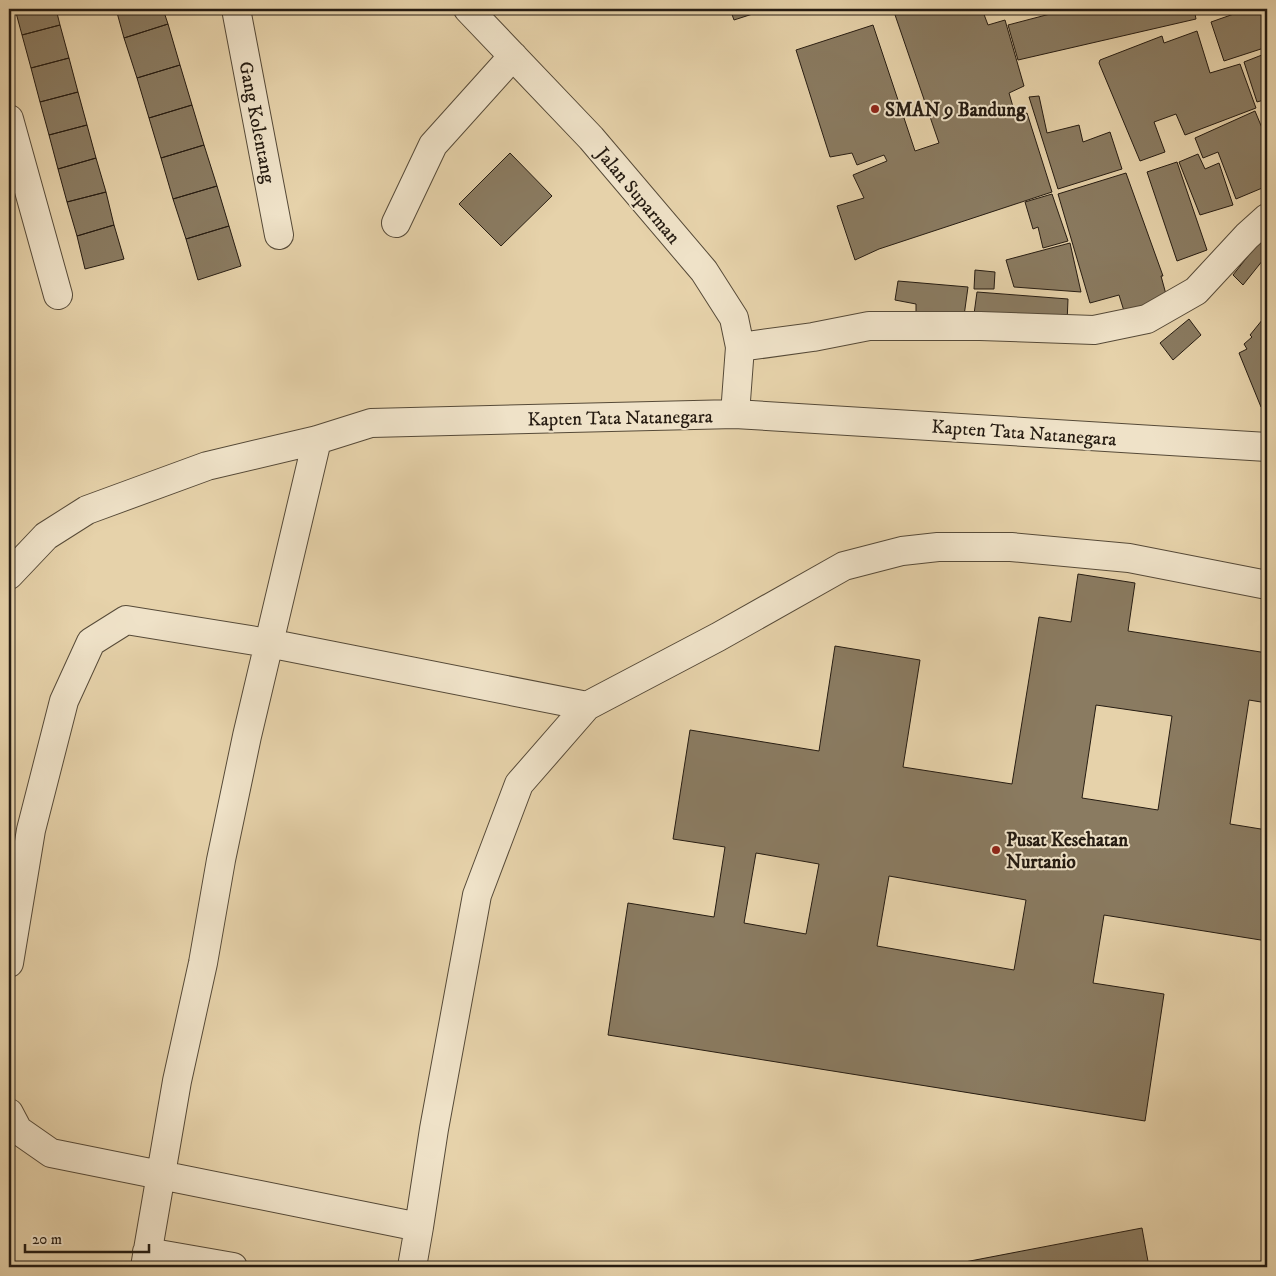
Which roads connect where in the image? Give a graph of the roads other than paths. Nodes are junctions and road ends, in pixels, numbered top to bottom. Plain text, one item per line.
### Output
1 (236, 9) edge
2 (468, 9) edge
3 (513, 56) junction
4 (9, 119) edge
5 (1267, 218) edge
6 (396, 223) dead end
7 (279, 235) dead end
8 (58, 294) dead end
9 (740, 347) junction
10 (735, 414) junction
11 (317, 440) junction
12 (1267, 447) edge
13 (9, 574) edge
14 (1267, 585) edge
15 (268, 643) junction
16 (587, 706) junction
17 (9, 963) edge
18 (9, 1113) edge
19 (161, 1176) junction
20 (418, 1227) junction
21 (146, 1260) edge
22 (233, 1267) edge
23 (412, 1267) edge

1 - 7 street, Gang Kolentang
2 - 3 street, Jalan Suparman
3 - 6 street
3 - 9 street, Jalan Suparman
4 - 8 street
5 - 9 street
9 - 10 street, Jalan Suparman
10 - 11 street, Kapten Tata Natanegara
10 - 12 street, Kapten Tata Natanegara
11 - 13 street, Kapten Tata Natanegara
11 - 15 street
14 - 16 street
15 - 16 street
15 - 17 street
15 - 19 street
16 - 20 street
18 - 19 street
19 - 20 street
19 - 21 street
20 - 23 street
21 - 22 street

